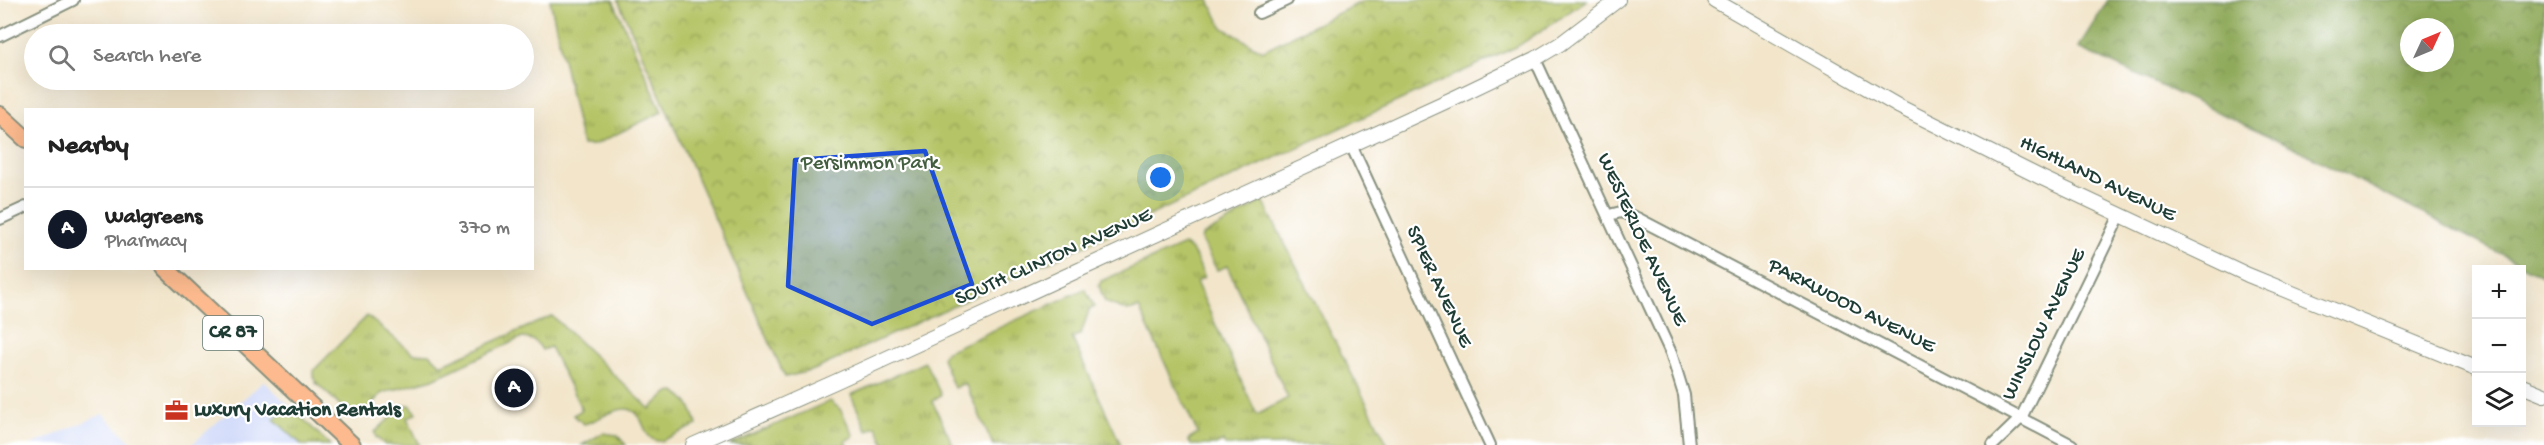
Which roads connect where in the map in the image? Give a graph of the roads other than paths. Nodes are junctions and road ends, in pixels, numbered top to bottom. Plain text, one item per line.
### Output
1 (73, 0) edge
2 (1287, 0) edge
3 (1618, 0) edge
4 (1714, 0) edge
5 (1259, 13) dead end
6 (24, 24) edge
7 (24, 24) edge
8 (0, 36) edge
9 (1535, 59) junction
10 (0, 115) edge
11 (24, 137) edge
12 (1352, 145) junction
13 (24, 208) edge
14 (1609, 214) junction
15 (2120, 215) junction
16 (0, 219) edge
17 (167, 270) edge
18 (2472, 366) edge
19 (2526, 388) edge
20 (2544, 395) edge
21 (2021, 418) junction
22 (352, 445) edge
23 (693, 445) edge
24 (1490, 445) edge
25 (1689, 445) edge
26 (1994, 445) edge
27 (2072, 445) edge

1 - 6 street
2 - 5 street
3 - 9 street, SOUTH CLINTON AVENUE
4 - 15 street, HIGHLAND AVENUE
7 - 8 street
9 - 12 street, SOUTH CLINTON AVENUE
9 - 14 street, WESTERLOE AVENUE
10 - 11 main road
12 - 23 street, SOUTH CLINTON AVENUE
12 - 24 street, SPIER AVENUE
13 - 16 street
14 - 21 street, PARKWOOD AVENUE
14 - 25 street, WESTERLOE AVENUE
15 - 18 street, HIGHLAND AVENUE
15 - 21 street, WINSLOW AVENUE
17 - 22 main road, CR 87
19 - 20 street
21 - 26 street, WINSLOW AVENUE
21 - 27 street, PARKWOOD AVENUE

